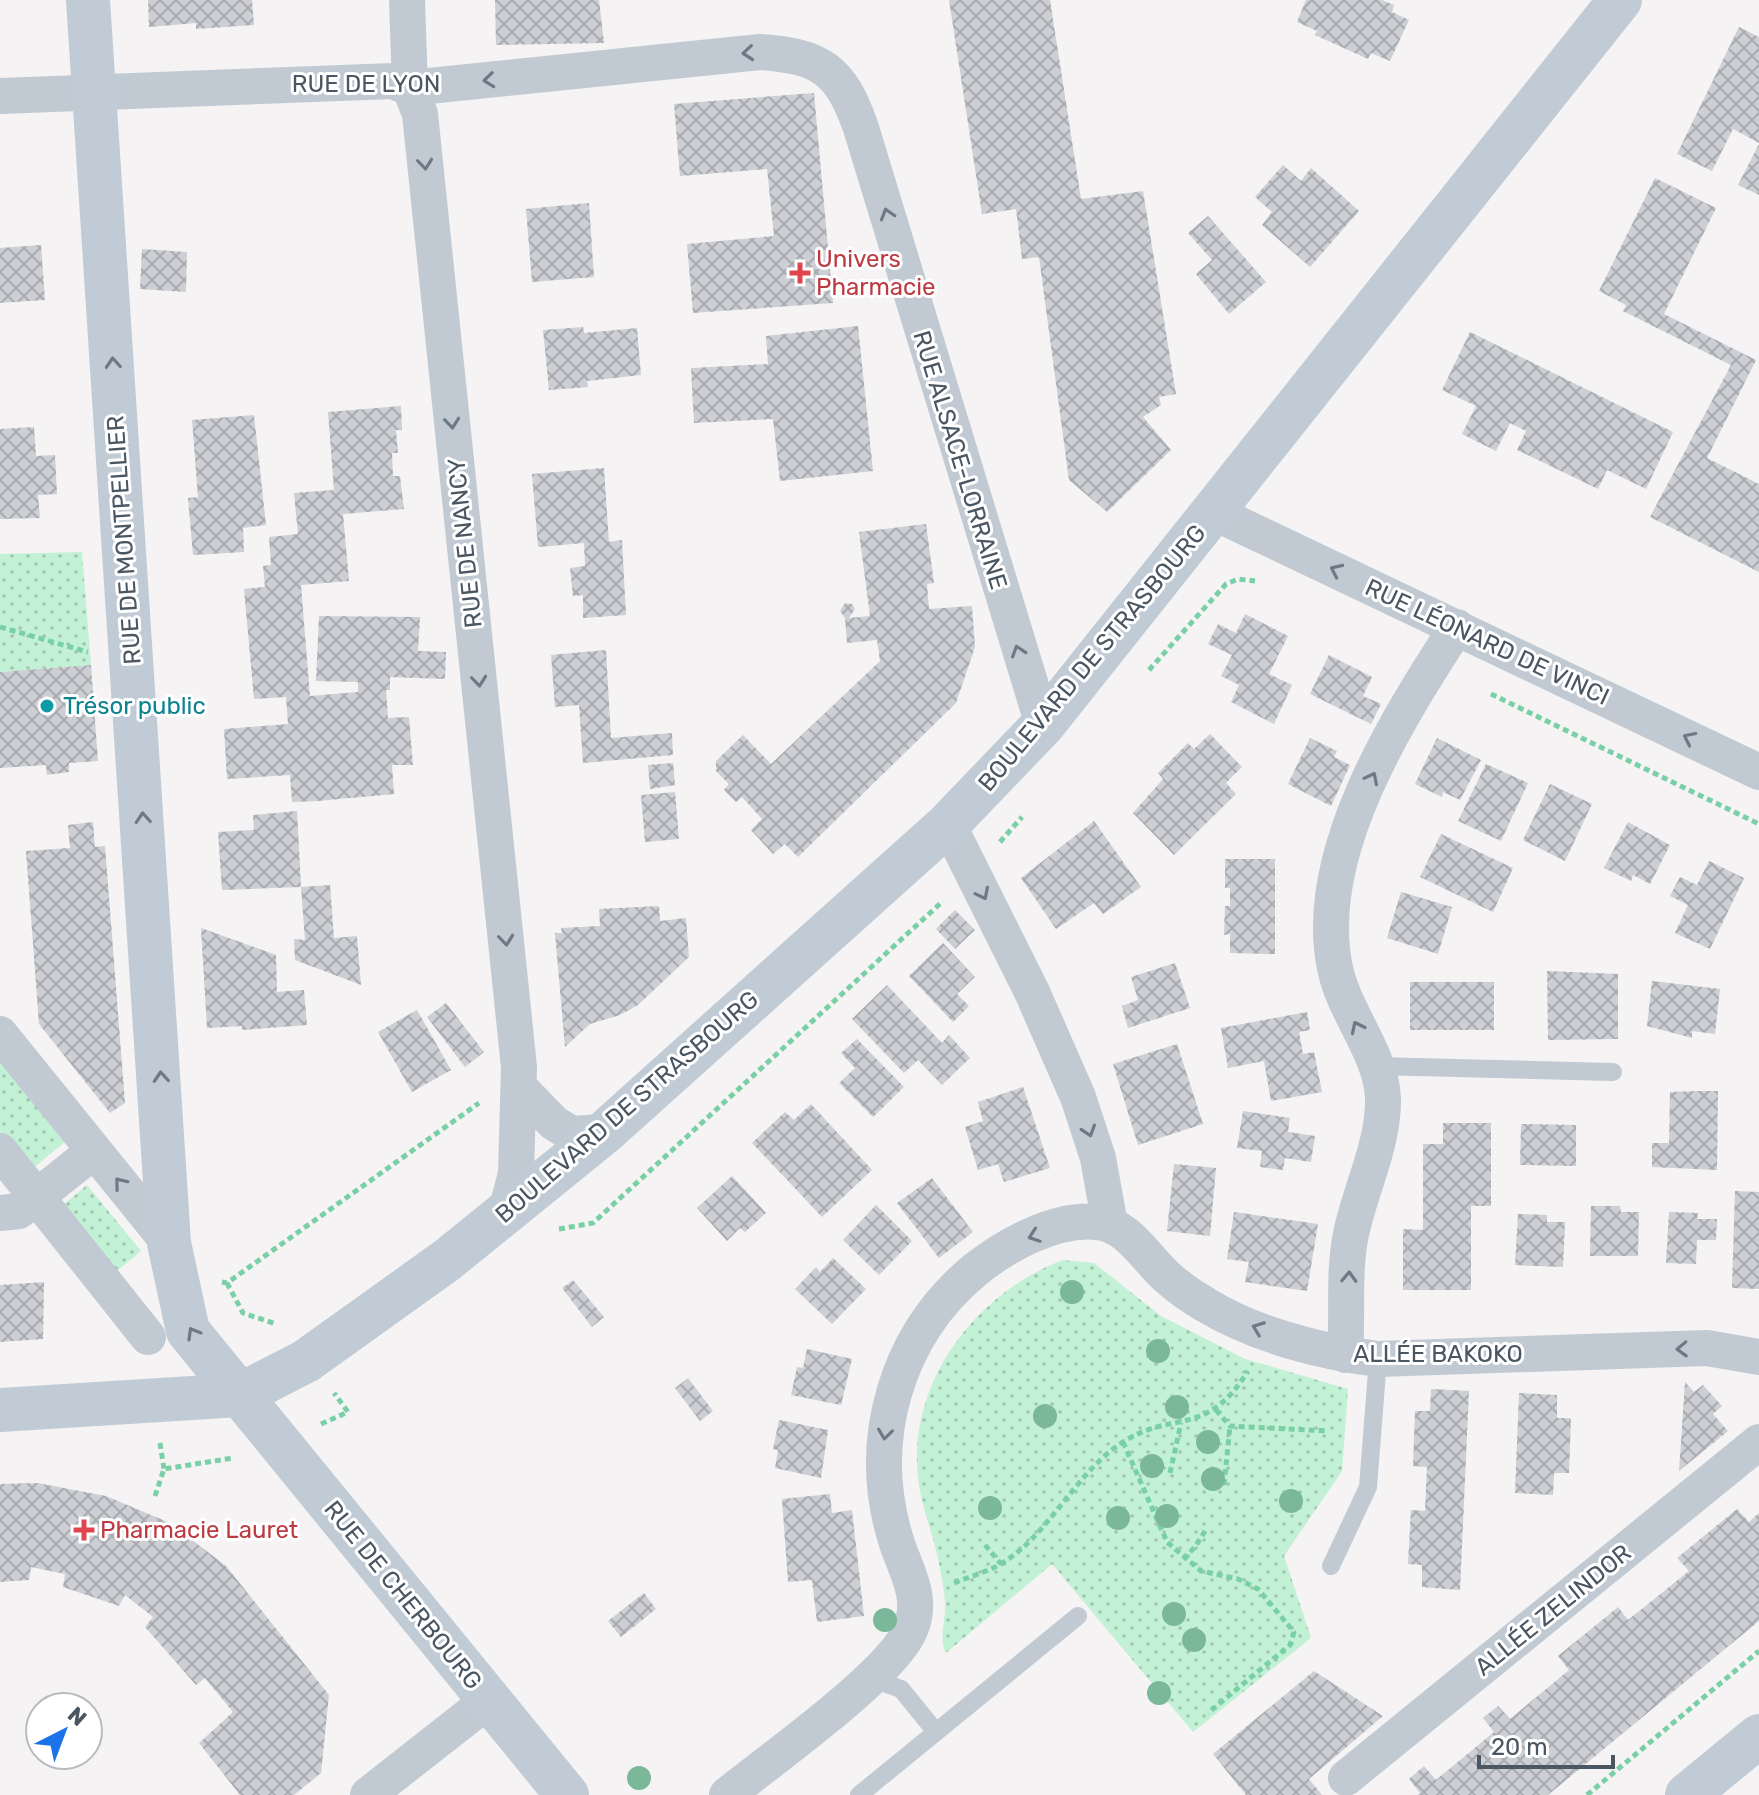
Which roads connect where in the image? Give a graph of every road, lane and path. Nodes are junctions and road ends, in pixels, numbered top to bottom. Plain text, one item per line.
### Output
1 (88, 0) edge
2 (407, 0) edge
3 (1620, 0) edge
4 (824, 65) joint
5 (410, 88) junction
6 (96, 92) junction
7 (0, 96) edge
8 (1215, 513) junction
9 (1264, 584) dead end
10 (0, 627) edge
11 (1457, 627) junction
12 (91, 653) dead end
13 (1433, 666) junction
14 (1145, 675) dead end
15 (1043, 725) junction
16 (1759, 772) edge
17 (1025, 814) dead end
18 (948, 824) junction
19 (1759, 824) edge
20 (995, 849) dead end
21 (0, 1034) edge
22 (1376, 1066) junction
23 (1613, 1072) dead end
24 (520, 1088) junction
25 (484, 1099) dead end
26 (605, 1132) junction
27 (0, 1151) edge
28 (94, 1151) junction
29 (37, 1197) junction
30 (507, 1209) junction
31 (0, 1213) edge
32 (1110, 1225) junction
33 (169, 1243) junction
34 (215, 1281) dead end
35 (148, 1337) dead end
36 (1362, 1357) junction
37 (1759, 1357) edge
38 (1256, 1359) dead end
39 (240, 1395) junction
40 (0, 1410) edge
41 (1216, 1410) junction
42 (1181, 1423) junction
43 (1230, 1426) junction
44 (1328, 1431) dead end
45 (1123, 1442) junction
46 (1759, 1442) edge
47 (1170, 1473) dead end
48 (1224, 1485) dead end
49 (1207, 1528) dead end
50 (985, 1545) dead end
51 (1183, 1559) junction
52 (1001, 1564) junction
53 (1331, 1566) dead end
54 (916, 1598) junction
55 (1078, 1616) dead end
56 (1759, 1651) edge
57 (870, 1678) junction
58 (489, 1700) junction
59 (1208, 1713) dead end
60 (936, 1732) junction
61 (1759, 1736) edge
62 (1346, 1778) dead end
63 (368, 1795) edge
64 (567, 1795) edge
65 (727, 1795) edge
66 (859, 1795) edge
67 (1587, 1795) edge
68 (1687, 1795) edge

1 - 6 main road, RUE DE MONTPELLIER
2 - 5 street, RUE DE NANCY
3 - 8 main road, BOULEVARD DE STRASBOURG
4 -> 5 street, RUE DE LYON
15 -> 4 street, RUE ALSACE-LORRAINE
5 - 6 street, RUE DE LYON
5 -> 24 street, RUE DE NANCY
6 - 7 street, RUE DE LYON
33 -> 6 main road, RUE DE MONTPELLIER
11 -> 8 street, RUE LÉONARD DE VINCI
8 - 15 main road, BOULEVARD DE STRASBOURG
9 - 14 path
10 - 12 path
11 - 13 street
16 -> 11 street, RUE LÉONARD DE VINCI
13 - 19 path
22 -> 13 street
15 - 18 main road, BOULEVARD DE STRASBOURG
17 - 20 path
18 - 26 main road, BOULEVARD DE STRASBOURG
18 -> 32 street
21 - 28 street
22 - 23 lane
36 -> 22 street
24 - 26 street
24 - 30 street, RUE DE NANCY
25 - 34 path
26 - 30 main road, BOULEVARD DE STRASBOURG
27 - 29 street
28 - 29 street
33 -> 28 street
29 - 31 street
29 - 35 street
30 - 39 main road, BOULEVARD DE STRASBOURG
36 -> 32 street, ALLÉE BAKOKO
32 -> 54 street
39 -> 33 main road, RUE DE MONTPELLIER
37 -> 36 street, ALLÉE BAKOKO
36 - 53 lane
38 - 41 path
39 - 40 main road
39 - 58 main road, RUE DE CHERBOURG
41 - 42 path
41 - 43 path
42 - 45 path
42 - 47 path
43 - 44 path
43 - 48 path
45 - 51 path
45 - 52 path
46 - 62 street, ALLÉE ZELINDOR
49 - 51 path
50 - 52 path
51 - 59 path
52 - 54 path
54 - 57 street
55 - 60 lane
56 - 67 path
57 - 60 lane
57 - 65 street
58 - 63 street
58 - 64 main road, RUE DE CHERBOURG
60 - 66 lane
61 - 68 main road

